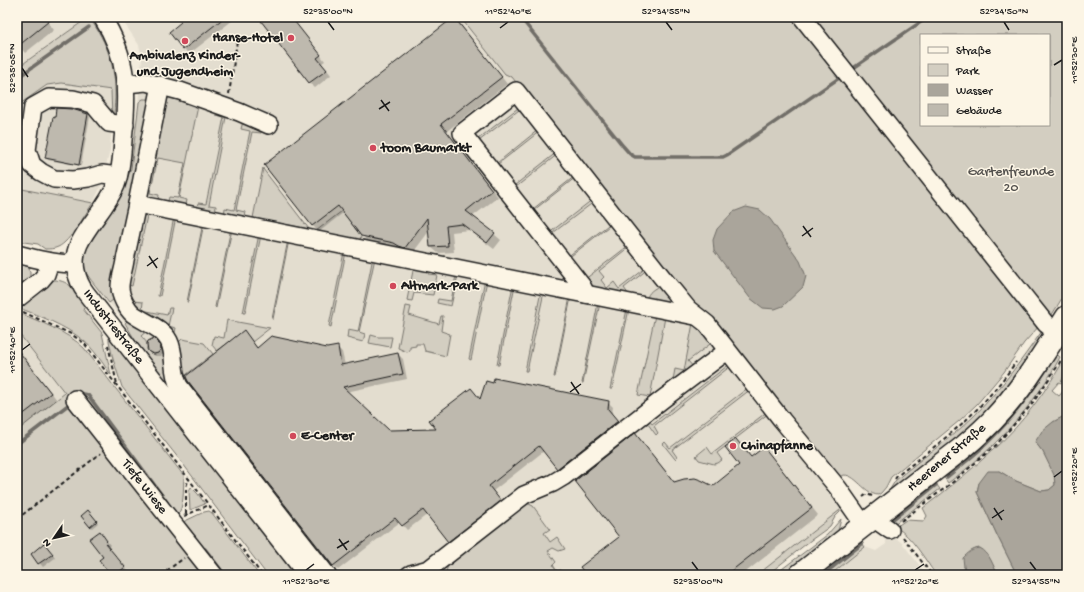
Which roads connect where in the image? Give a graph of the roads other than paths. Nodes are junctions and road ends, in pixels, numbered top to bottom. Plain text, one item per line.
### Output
1 (102, 17) edge
2 (802, 17) edge
3 (126, 84) junction
4 (161, 85) junction
5 (125, 125) junction
6 (270, 125) dead end
7 (118, 176) junction
8 (137, 204) junction
9 (17, 254) edge
10 (50, 262) junction
11 (75, 264) junction
12 (586, 294) junction
13 (17, 299) edge
14 (695, 316) junction
15 (1062, 325) edge
16 (728, 351) junction
17 (75, 398) dead end
18 (876, 524) junction
19 (214, 575) edge
20 (307, 575) edge
21 (327, 575) edge
22 (409, 575) edge
23 (800, 575) edge

1 - 3 street, Industriestraße
2 - 15 street
3 - 4 street
3 - 5 street, Industriestraße
4 - 6 street
4 - 8 street
5 - 7 street, Industriestraße
5 - 7 street
7 - 11 street, Industriestraße
8 - 12 street
8 - 21 street
9 - 10 street
10 - 11 street
10 - 13 street
11 - 20 street, Industriestraße
12 - 14 street
12 - 14 street
14 - 16 street
15 - 18 main road, Heerener Straße
16 - 18 street
16 - 22 street
17 - 19 street, Tiefe Wiese
18 - 23 main road, Heerener Straße

